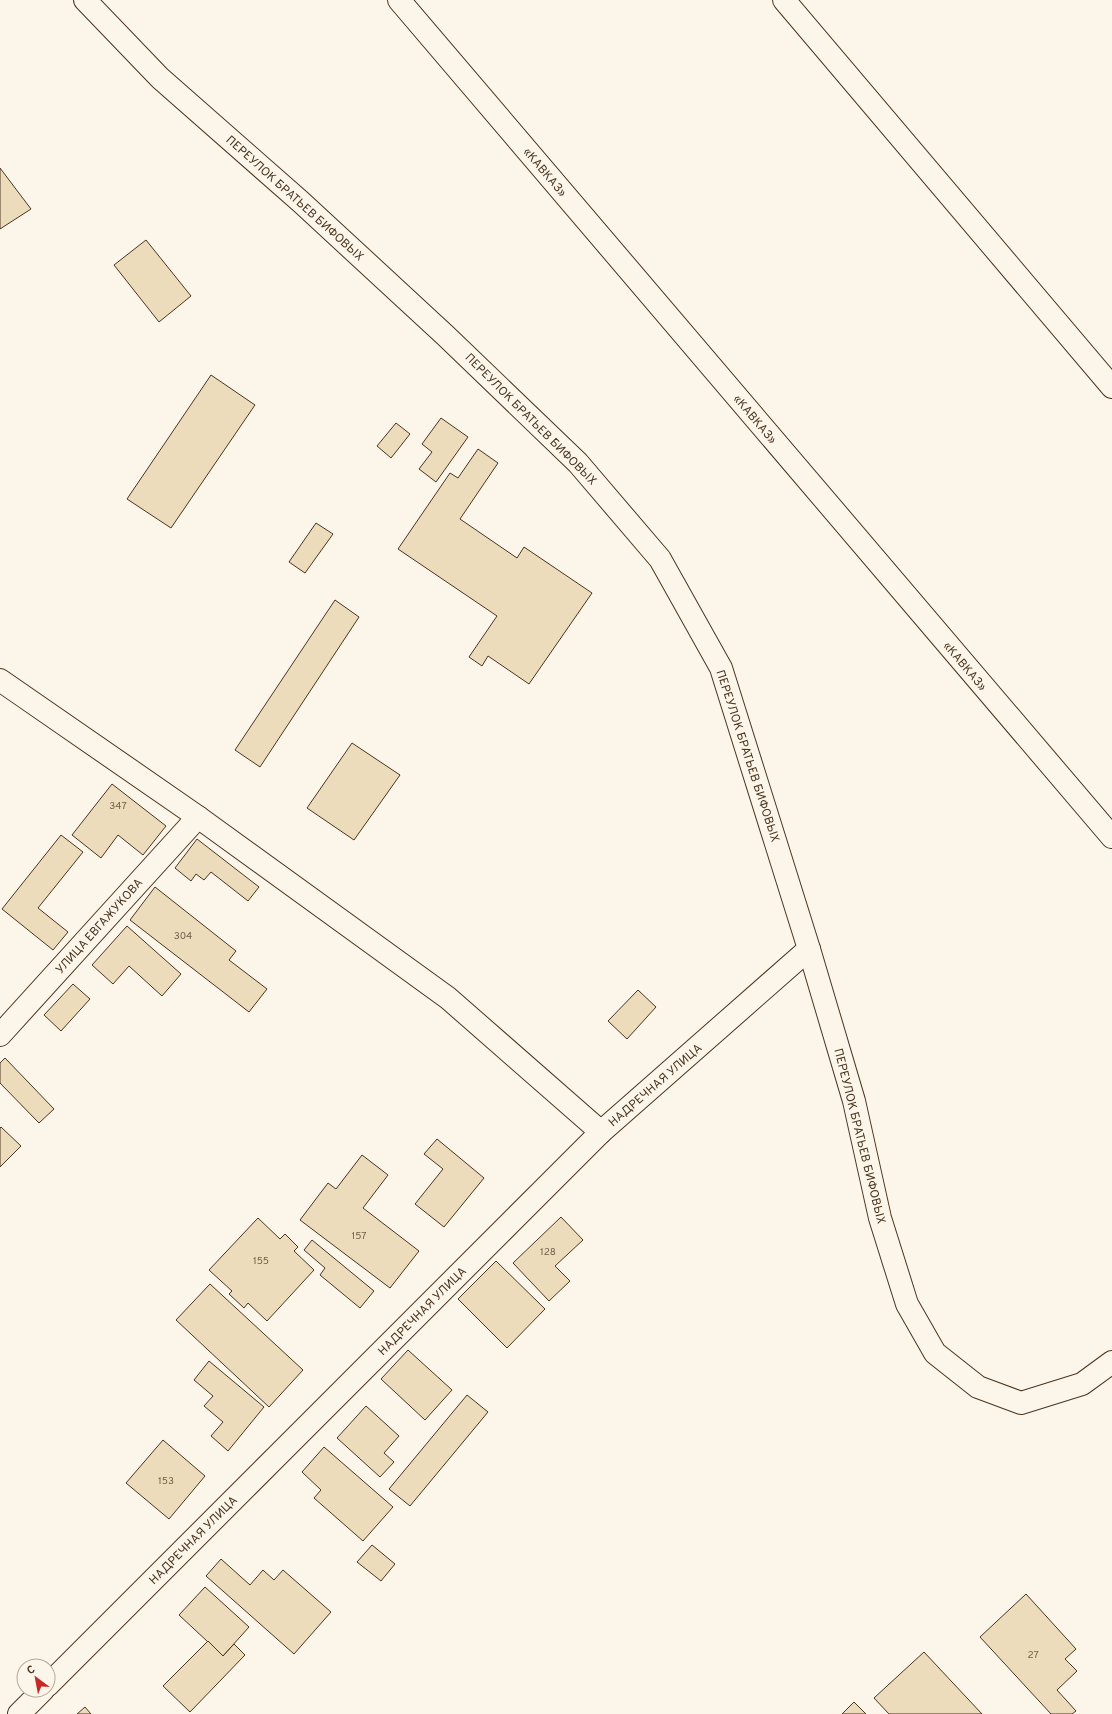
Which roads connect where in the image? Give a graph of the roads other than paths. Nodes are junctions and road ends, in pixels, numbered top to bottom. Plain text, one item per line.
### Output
1 (85, 0) edge
2 (399, 0) edge
3 (784, 0) edge
4 (1112, 387) edge
5 (0, 680) edge
6 (198, 817) junction
7 (1112, 837) edge
8 (809, 948) junction
9 (0, 1035) edge
10 (601, 1132) junction
11 (1112, 1362) edge
12 (56, 1677) edge
13 (35, 1698) edge
14 (19, 1714) edge

1 - 8 main road, ПЕРЕУЛОК БРАТЬЕВ БИФОВЫХ
2 - 7 main road, «КАВКАЗ»
3 - 4 main road
5 - 6 main road
6 - 9 main road, УЛИЦА ЕВГАЖУКОВА
6 - 10 main road
8 - 10 main road, НАДРЕЧНАЯ УЛИЦА
8 - 11 main road, ПЕРЕУЛОК БРАТЬЕВ БИФОВЫХ
10 - 12 main road, НАДРЕЧНАЯ УЛИЦА
13 - 14 main road

